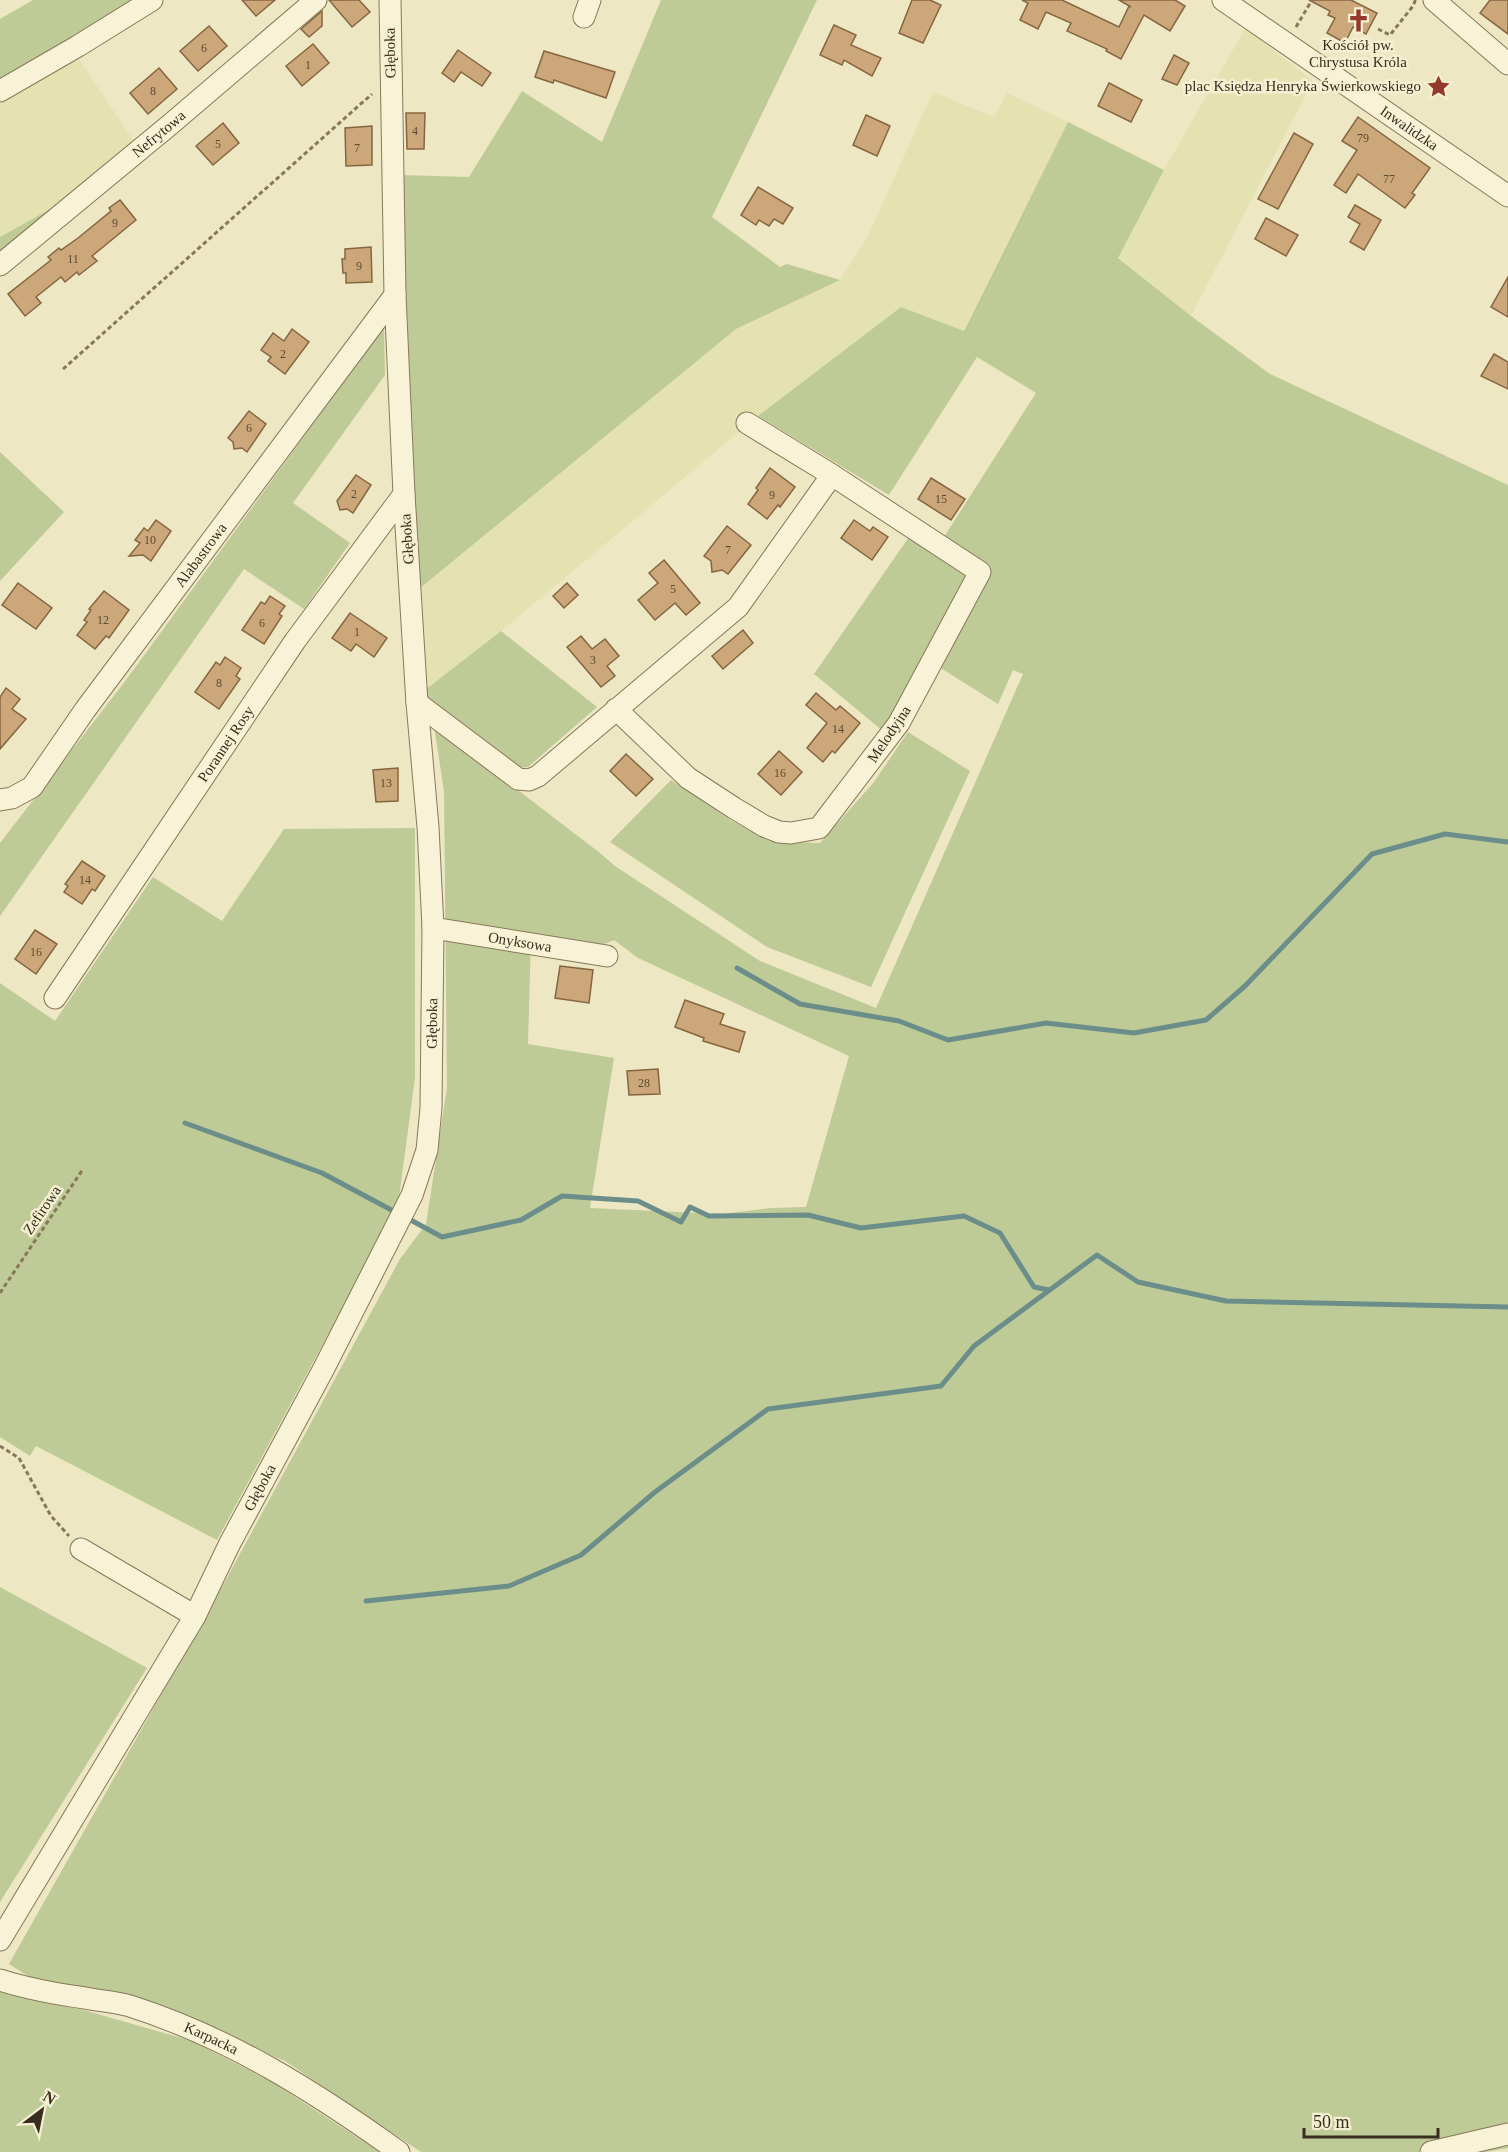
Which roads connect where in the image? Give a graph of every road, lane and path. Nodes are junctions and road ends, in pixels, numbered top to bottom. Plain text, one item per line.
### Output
1 (152, 0) edge
2 (316, 0) edge
3 (390, 0) edge
4 (1223, 0) edge
5 (1413, 0) edge
6 (1434, 0) edge
7 (1378, 28) dead end
8 (1508, 64) edge
9 (390, 80) junction
10 (0, 91) edge
11 (1508, 196) edge
12 (0, 265) edge
13 (394, 296) junction
14 (63, 369) dead end
15 (747, 423) dead end
16 (832, 475) junction
17 (404, 494) junction
18 (417, 703) junction
19 (616, 709) junction
20 (0, 800) edge
21 (433, 928) junction
22 (607, 956) dead end
23 (55, 998) dead end
24 (83, 1169) dead end
25 (0, 1293) edge
26 (0, 1446) edge
27 (81, 1549) joint
28 (195, 1616) junction
29 (0, 1940) edge
30 (0, 1980) edge
31 (1508, 2134) edge
32 (399, 2152) edge
33 (1431, 2152) edge

1 - 10 street
2 - 12 street, Nefrytowa
3 - 9 street, Głęboka
4 - 11 street, Inwalidzka
5 - 7 path
6 - 8 street
9 - 13 street, Głęboka
9 - 14 path
13 - 17 street, Głęboka
13 - 20 street, Alabastrowa
15 - 16 street, Melodyjna
16 - 19 street
16 - 19 street, Melodyjna
17 - 18 street, Głęboka
17 - 23 street, Porannej Rosy
18 - 19 street
18 - 21 street, Głęboka
21 - 22 street, Onyksowa
21 - 28 street, Głęboka
24 - 25 path, Zefirowa
26 - 27 path
27 - 28 street
28 - 29 street, Głęboka
30 - 32 street, Karpacka
31 - 33 street

